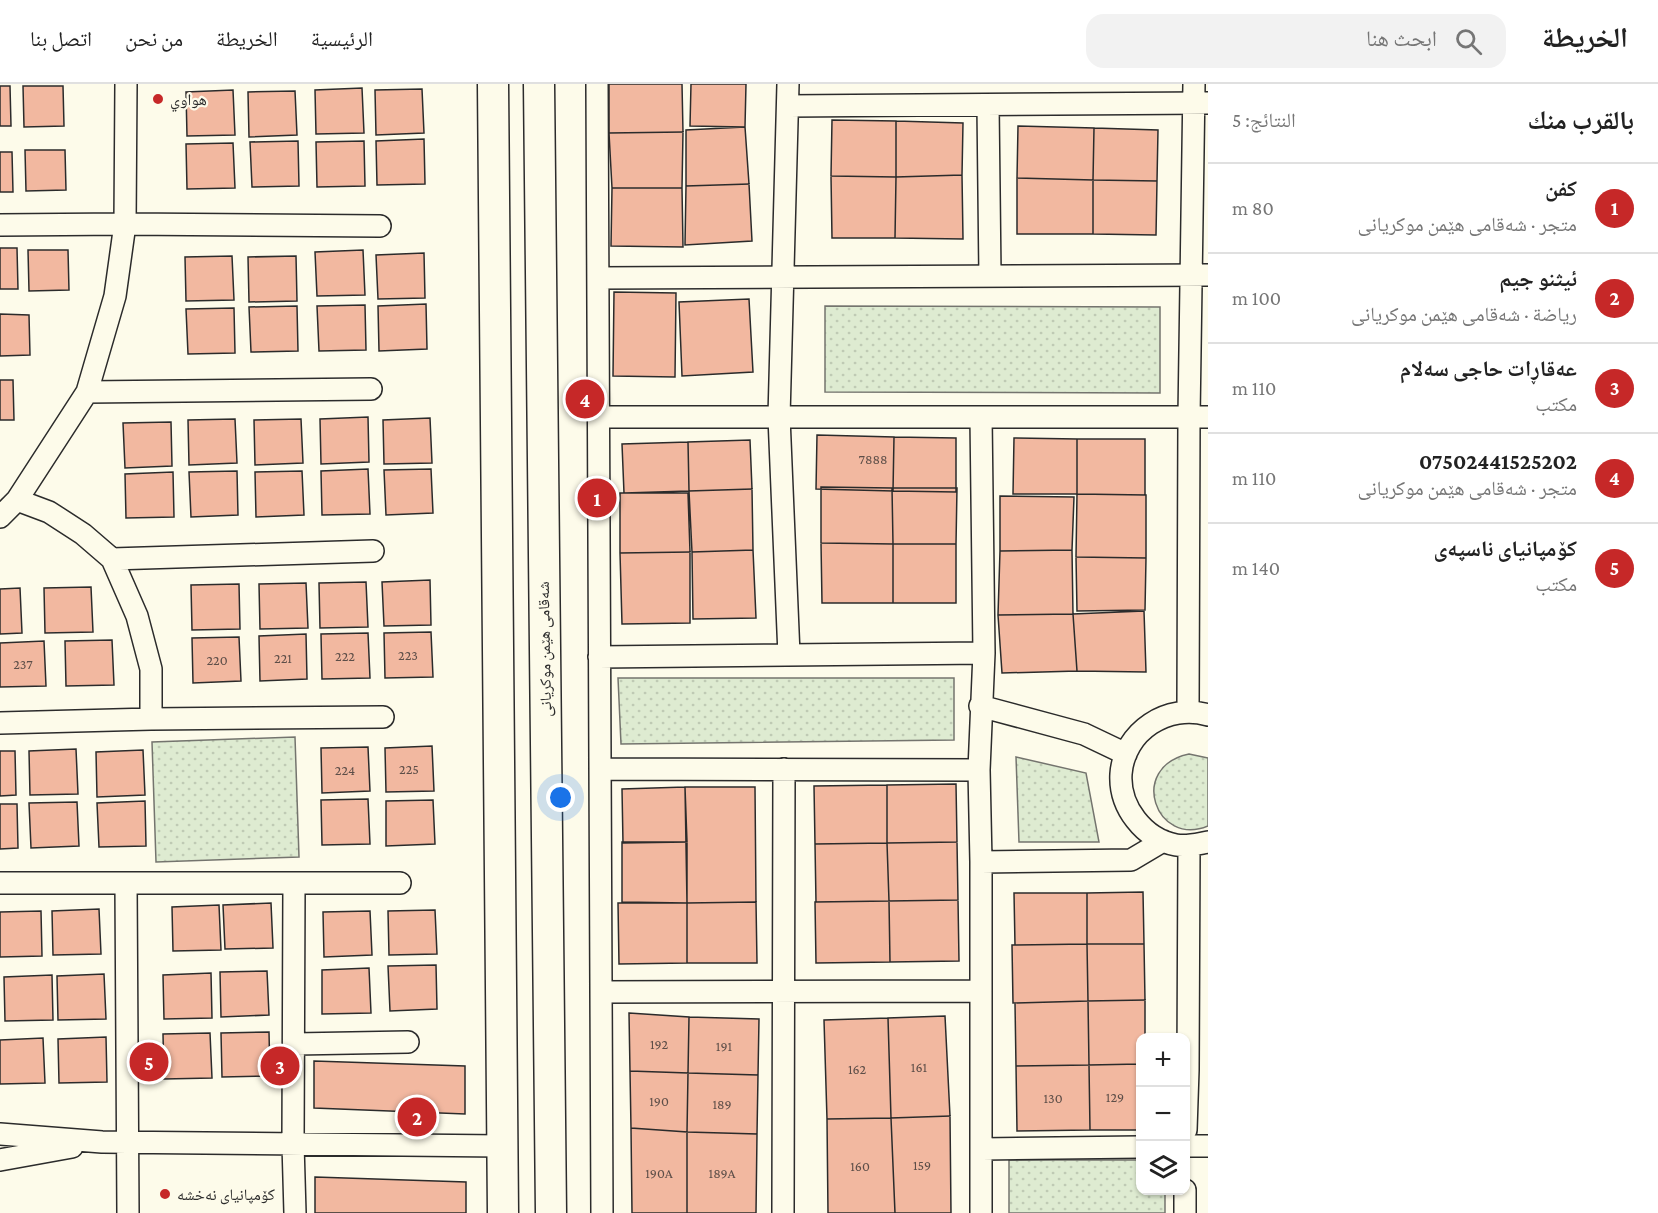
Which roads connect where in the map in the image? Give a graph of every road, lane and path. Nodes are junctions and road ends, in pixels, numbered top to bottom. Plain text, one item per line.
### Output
1 (126, 84) edge
2 (493, 84) edge
3 (539, 84) edge
4 (597, 84) edge
5 (788, 84) edge
6 (1199, 97) edge
7 (988, 105) junction
8 (788, 106) junction
9 (125, 224) junction
10 (0, 225) edge
11 (380, 226) dead end
12 (1200, 275) edge
13 (990, 276) junction
14 (783, 277) junction
15 (598, 278) junction
16 (371, 389) dead end
17 (87, 392) junction
18 (599, 417) junction
19 (779, 417) junction
20 (981, 417) junction
21 (1198, 417) edge
22 (543, 485) junction
23 (498, 487) junction
24 (17, 500) junction
25 (0, 517) edge
26 (373, 551) dead end
27 (112, 559) junction
28 (984, 653) junction
29 (789, 655) junction
30 (599, 657) junction
31 (980, 706) junction
32 (1198, 713) edge
33 (383, 717) dead end
34 (151, 719) junction
35 (0, 723) edge
36 (1126, 754) junction
37 (600, 769) junction
38 (784, 769) junction
39 (979, 770) junction
40 (1163, 841) junction
41 (1198, 844) edge
42 (981, 861) junction
43 (0, 883) edge
44 (400, 883) dead end
45 (126, 884) junction
46 (294, 884) junction
47 (981, 991) junction
48 (601, 992) junction
49 (784, 992) junction
50 (408, 1042) dead end
51 (295, 1044) junction
52 (1187, 1087) edge
53 (0, 1134) edge
54 (102, 1142) junction
55 (128, 1142) junction
56 (293, 1144) junction
57 (502, 1146) junction
58 (1190, 1146) edge
59 (1208, 1146) edge
60 (1136, 1147) edge
61 (982, 1149) junction
62 (0, 1160) edge
63 (1185, 1195) edge
64 (128, 1213) edge
65 (294, 1213) edge
66 (503, 1213) edge
67 (551, 1213) edge
68 (602, 1213) edge
69 (783, 1213) edge
70 (981, 1213) edge
71 (1185, 1213) edge

1 - 9 street
2 - 23 street
3 - 22 street, شەقامی هێمن موکریانی
4 - 15 street
5 - 8 street
6 - 7 street
6 - 12 street
7 - 8 street
7 - 13 street
8 - 14 street
9 - 10 street
9 - 11 street
9 - 17 street
12 - 13 street
12 - 21 street
13 - 14 street
14 - 15 street
14 - 19 street
15 - 18 street
16 - 17 street
17 - 24 street
18 - 19 street
18 - 30 street
19 - 20 street
19 - 29 street
20 - 21 street
20 - 28 street
21 - 32 street
22 - 23 street
22 - 67 street, شەقامی هێمن موکریانی
23 - 57 street
24 - 25 street
24 - 27 street
26 - 27 street
27 - 34 street
28 - 29 street
28 - 31 street
29 - 30 street
30 - 37 street
31 - 36 street
31 - 39 street
32 - 36 street
33 - 34 street
34 - 35 street
36 - 40 street
37 - 38 street
37 - 48 street
38 - 39 street
38 - 49 street
39 - 42 street
40 - 41 street
40 - 42 street
41 - 52 street
42 - 47 street
43 - 45 street
44 - 46 street
45 - 46 street
45 - 55 street
46 - 51 street
47 - 49 street
47 - 61 street
48 - 49 street
48 - 68 street
49 - 69 street
50 - 51 street
51 - 56 street
53 - 54 street
54 - 55 street
54 - 62 street
55 - 56 street
55 - 64 street
56 - 57 street
56 - 65 street
57 - 66 street
58 - 59 street
60 - 61 street
61 - 70 street
63 - 71 street

